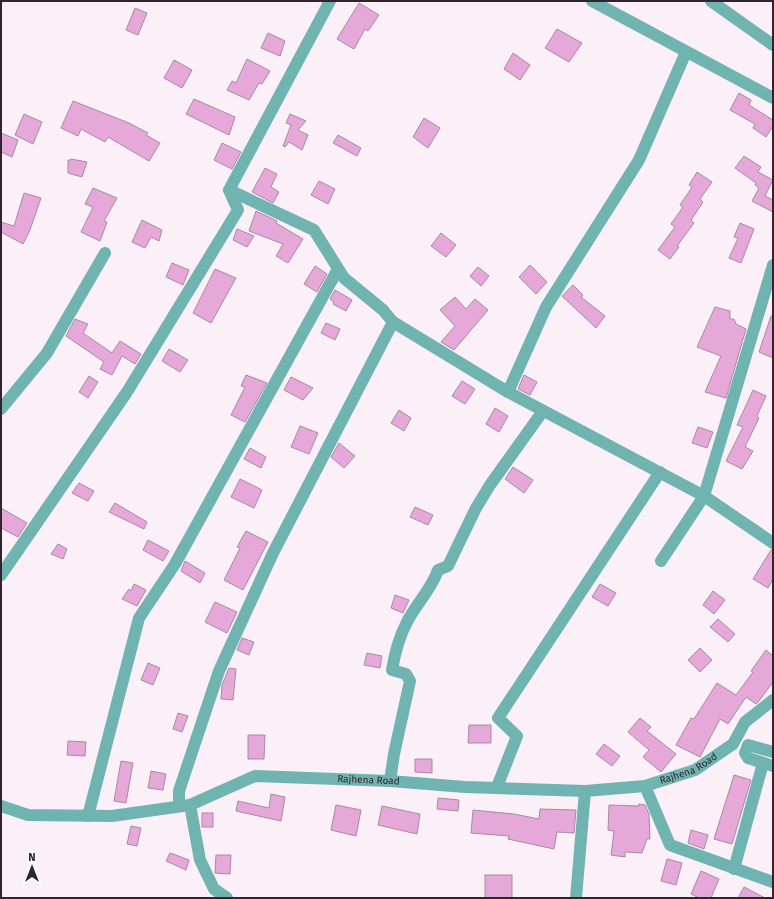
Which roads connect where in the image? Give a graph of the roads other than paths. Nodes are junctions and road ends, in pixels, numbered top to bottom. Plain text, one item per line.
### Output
1 (330, 1) edge
2 (592, 1) edge
3 (711, 1) edge
4 (773, 45) edge
5 (686, 52) junction
6 (773, 98) edge
7 (229, 190) junction
8 (105, 253) dead end
9 (773, 265) edge
10 (338, 269) junction
11 (393, 322) junction
12 (508, 392) junction
13 (1, 409) edge
14 (543, 411) junction
15 (660, 472) junction
16 (704, 496) junction
17 (773, 543) edge
18 (661, 561) dead end
19 (1, 575) edge
20 (773, 700) edge
21 (733, 744) junction
22 (749, 751) junction
23 (773, 752) edge
24 (768, 764) edge
25 (390, 781) junction
26 (645, 786) junction
27 (497, 787) junction
28 (584, 791) junction
29 (184, 805) junction
30 (1, 806) edge
31 (88, 816) junction
32 (734, 868) junction
33 (773, 882) edge
34 (227, 898) edge
35 (576, 898) edge

1 - 7 street
2 - 5 street
3 - 4 street
5 - 6 street
5 - 12 street
7 - 10 street
7 - 19 street
8 - 13 street
9 - 16 street
10 - 11 street
10 - 31 street
11 - 12 street
11 - 29 street
12 - 14 street
14 - 15 street
14 - 25 street
15 - 16 street
15 - 27 street
16 - 17 street
16 - 18 street
20 - 21 street
21 - 22 street
21 - 26 street, Rajhena Road
22 - 23 street
22 - 24 street
24 - 32 street
25 - 27 street, Rajhena Road
25 - 29 street, Rajhena Road
26 - 28 street, Rajhena Road
26 - 32 street
27 - 28 street, Rajhena Road
28 - 35 street
29 - 31 street, Rajhena Road
29 - 34 street
30 - 31 street, Rajhena Road
32 - 33 street

